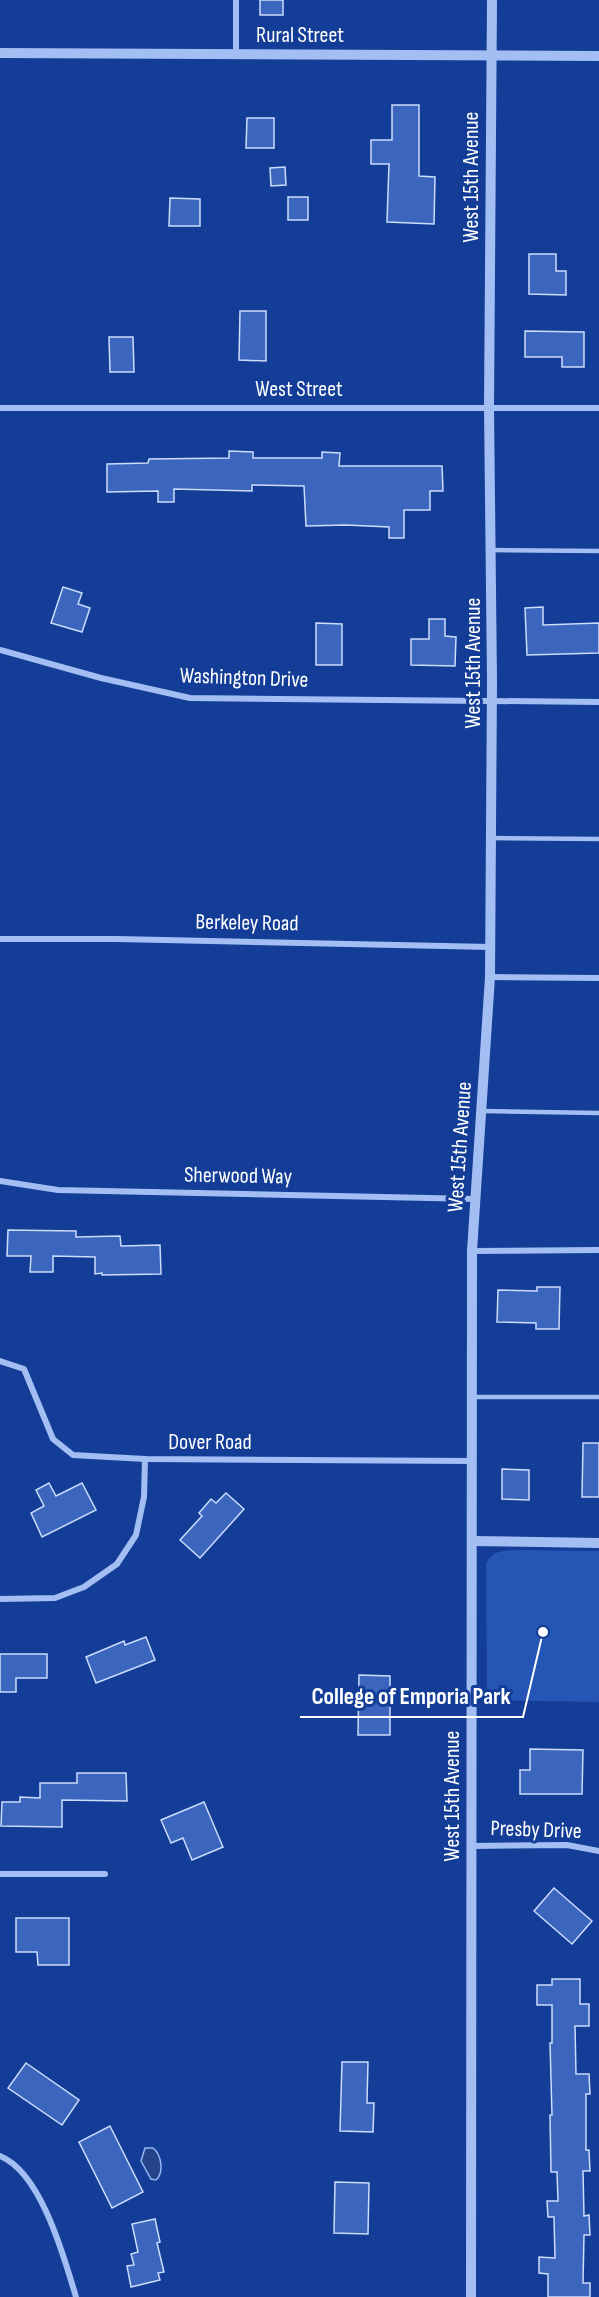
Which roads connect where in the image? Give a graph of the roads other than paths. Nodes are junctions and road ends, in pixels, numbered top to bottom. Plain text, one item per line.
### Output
1 (236, 0) edge
2 (492, 0) edge
3 (0, 52) edge
4 (236, 54) junction
5 (492, 55) junction
6 (599, 56) edge
7 (489, 406) junction
8 (0, 408) edge
9 (599, 408) edge
10 (492, 550) junction
11 (599, 551) edge
12 (0, 650) edge
13 (492, 701) junction
14 (599, 702) edge
15 (492, 838) junction
16 (599, 839) edge
17 (1, 938) edge
18 (491, 947) junction
19 (490, 977) junction
20 (599, 978) edge
21 (482, 1112) junction
22 (599, 1113) edge
23 (0, 1181) edge
24 (476, 1199) junction
25 (599, 1250) edge
26 (472, 1251) junction
27 (0, 1361) edge
28 (472, 1397) junction
29 (599, 1397) edge
30 (145, 1460) junction
31 (472, 1461) junction
32 (472, 1541) junction
33 (599, 1544) edge
34 (0, 1599) edge
35 (472, 1846) junction
36 (599, 1851) edge
37 (0, 1874) edge
38 (105, 1874) dead end
39 (0, 2156) edge
40 (76, 2297) edge
41 (471, 2297) edge

1 - 4 street
2 - 5 street, West 15th Avenue
3 - 4 street, Rural Street
4 - 5 street, Rural Street
5 - 6 street, Rural Street
5 - 7 street, West 15th Avenue
7 - 8 street, West Street
7 - 9 street, West Street
7 - 10 street, West 15th Avenue
10 - 11 lane
10 - 13 street, West 15th Avenue
12 - 13 street, Washington Drive
13 - 14 street, Washington Drive
13 - 15 street, West 15th Avenue
15 - 16 lane
15 - 18 street, West 15th Avenue
17 - 18 street, Berkeley Road
18 - 19 street, West 15th Avenue
19 - 20 street
19 - 21 street, West 15th Avenue
21 - 22 lane
21 - 24 street, West 15th Avenue
23 - 24 street, Sherwood Way
24 - 26 street, West 15th Avenue
25 - 26 street
26 - 28 street, West 15th Avenue
27 - 30 street, Dover Road
28 - 29 lane
28 - 31 street, West 15th Avenue
30 - 31 street, Dover Road
30 - 34 street
31 - 32 street, West 15th Avenue
32 - 33 street
32 - 35 street, West 15th Avenue
35 - 36 street, Presby Drive
35 - 41 street, West 15th Avenue
37 - 38 street
39 - 40 street

